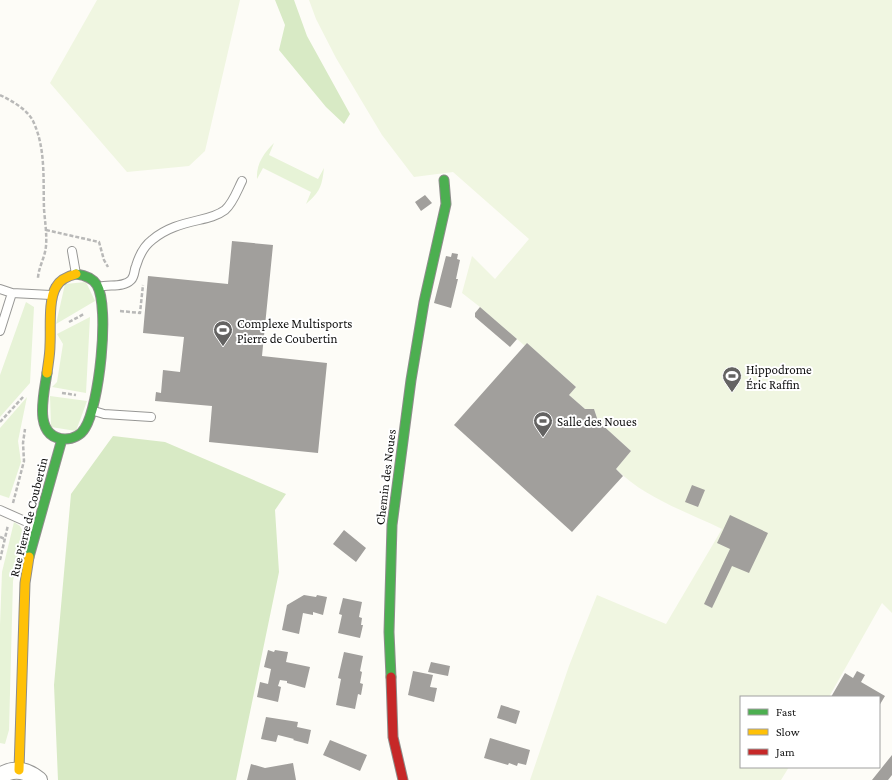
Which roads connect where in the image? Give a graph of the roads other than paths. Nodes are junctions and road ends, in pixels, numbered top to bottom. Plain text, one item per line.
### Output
1 (444, 180) dead end
2 (242, 181) dead end
3 (72, 251) dead end
4 (76, 274) junction
5 (98, 287) junction
6 (0, 290) edge
7 (12, 293) junction
8 (52, 296) junction
9 (0, 331) edge
10 (92, 410) junction
11 (151, 417) dead end
12 (62, 439) junction
13 (0, 510) edge
14 (37, 526) junction
15 (19, 770) junction
16 (0, 776) edge
17 (39, 780) edge
18 (403, 780) edge

1 - 18 street, Chemin des Noues
2 - 5 lane
3 - 4 lane
4 - 5 street
4 - 8 street
5 - 10 street
6 - 7 lane
7 - 8 lane
7 - 9 lane
8 - 12 street
10 - 11 lane
10 - 12 street
12 - 14 street, Rue Pierre de Coubertin
13 - 14 lane
14 - 15 street, Rue Pierre de Coubertin
15 - 16 street
15 - 17 street

